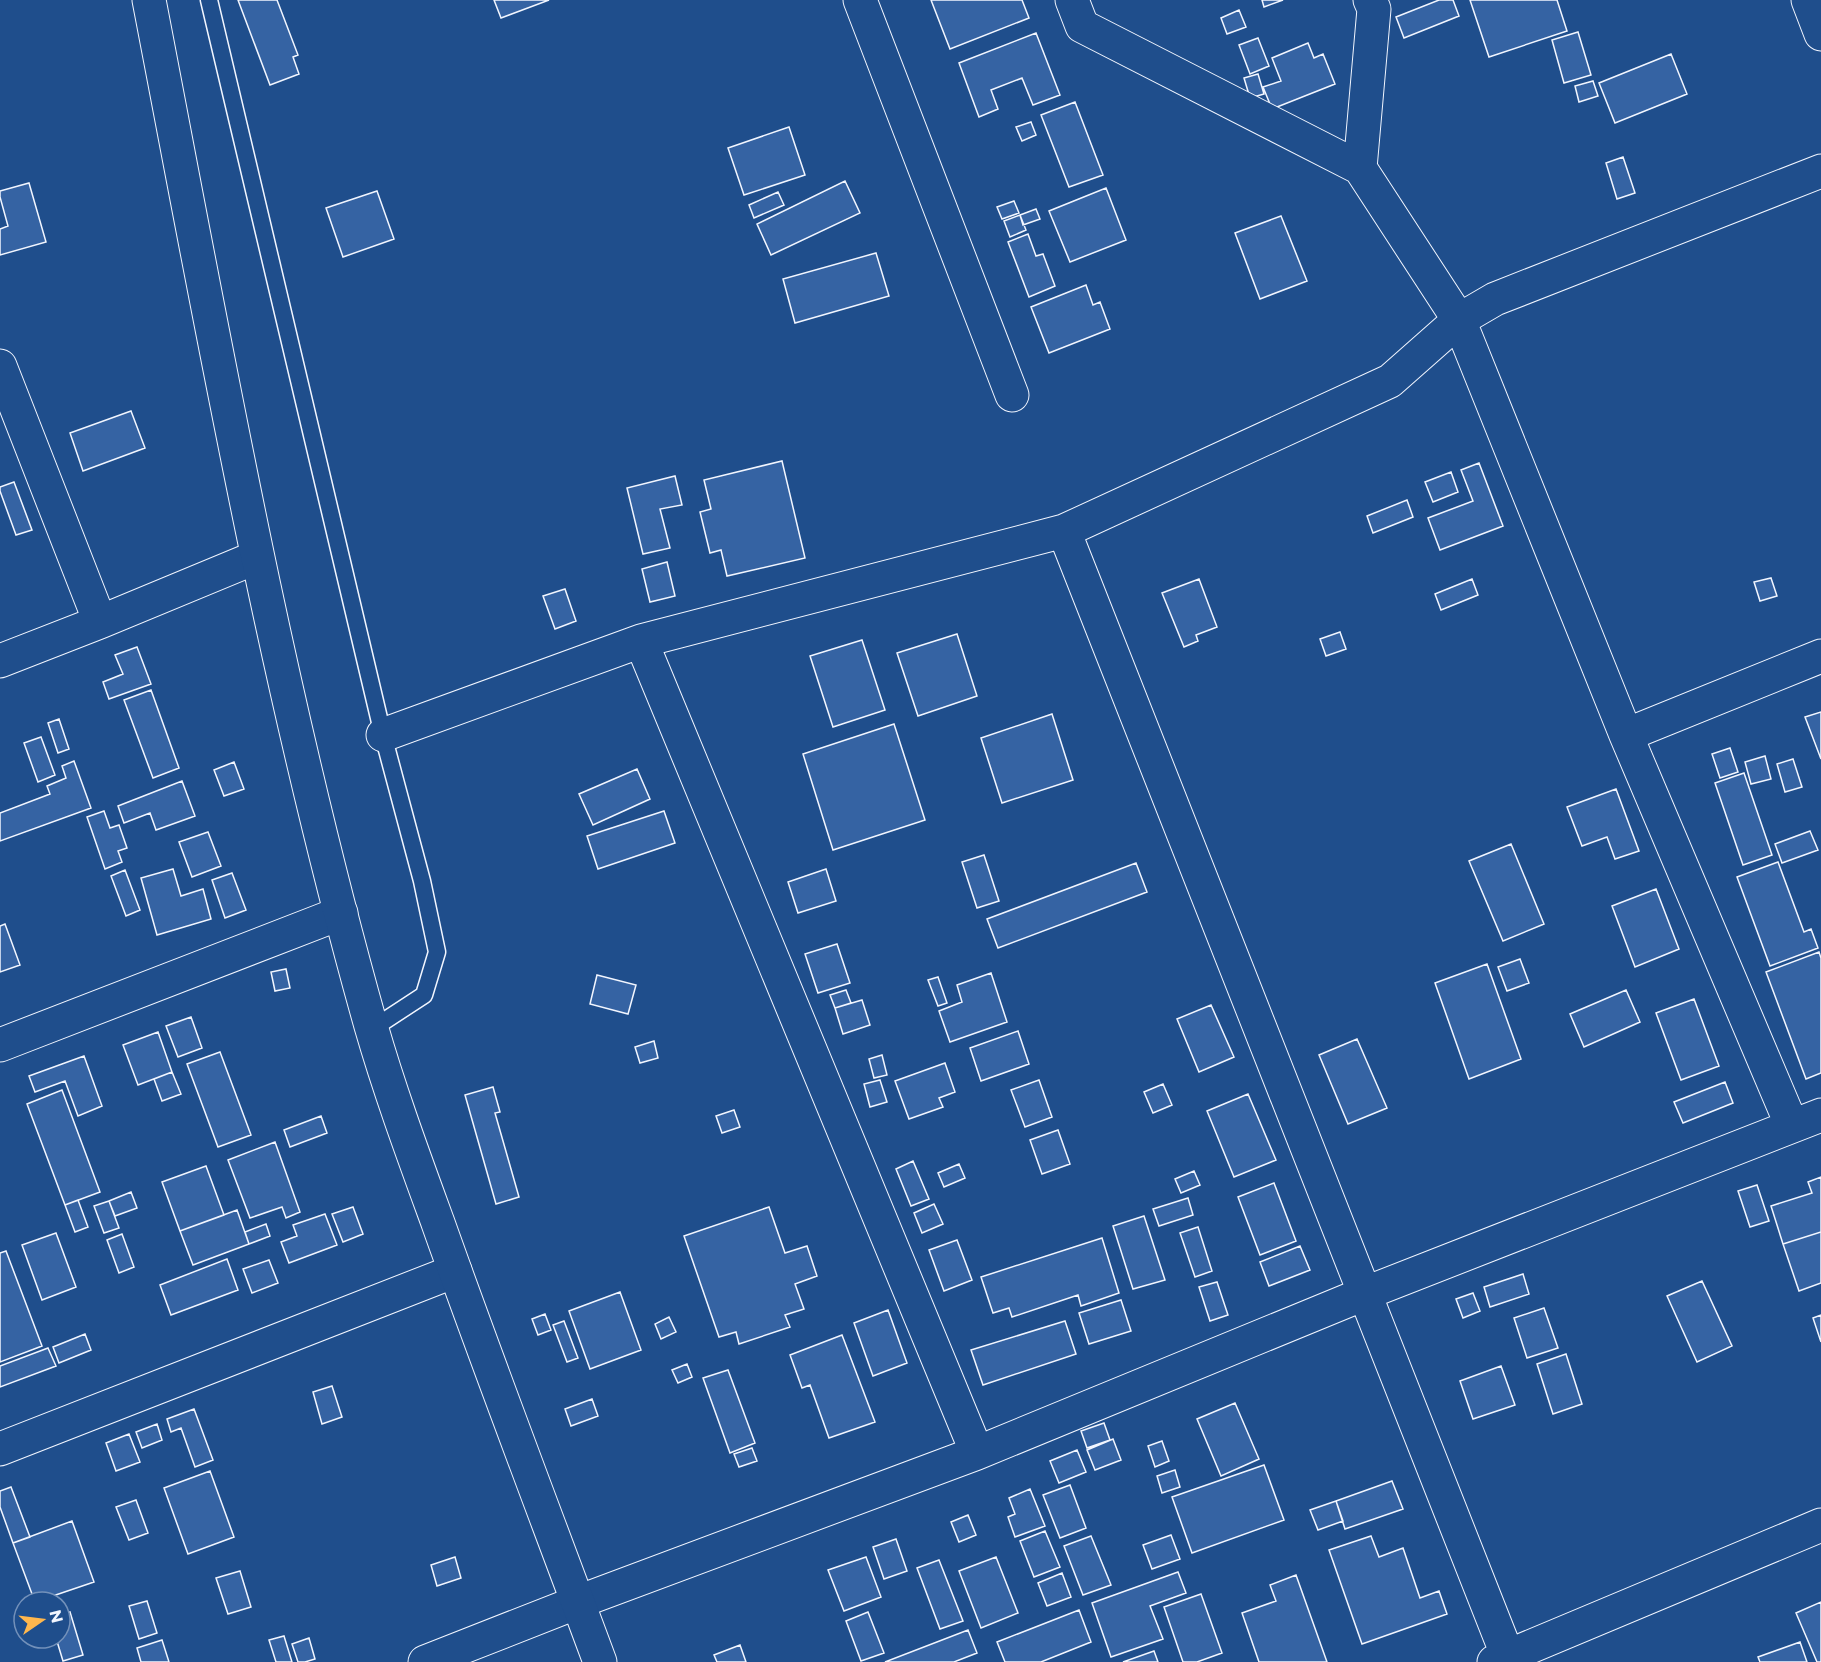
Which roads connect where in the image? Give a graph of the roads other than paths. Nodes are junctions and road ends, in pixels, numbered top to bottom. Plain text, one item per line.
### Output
1 (149, 0) edge
2 (209, 0) edge
3 (860, 0) edge
4 (1072, 0) edge
5 (1370, 0) edge
6 (1808, 0) edge
7 (1821, 33) edge
8 (1360, 168) junction
9 (1821, 171) edge
10 (1459, 320) junction
11 (0, 366) edge
12 (1012, 395) dead end
13 (1064, 531) junction
14 (257, 557) junction
15 (100, 622) junction
16 (641, 641) junction
17 (1821, 656) edge
18 (0, 661) edge
19 (383, 735) junction
20 (1626, 735) junction
21 (341, 913) junction
22 (372, 1029) junction
23 (0, 1045) edge
24 (1806, 1121) edge
25 (455, 1271) junction
26 (1366, 1293) junction
27 (0, 1449) edge
28 (976, 1453) junction
29 (1821, 1525) edge
30 (578, 1602) junction
31 (1504, 1660) edge
32 (425, 1662) edge
33 (600, 1662) edge

1 - 14 street
2 - 19 lane
3 - 12 street
4 - 8 street
5 - 8 street
6 - 7 street
8 - 10 street
9 - 10 street
10 - 13 street
10 - 20 street
11 - 15 street
13 - 16 street
13 - 26 street
14 - 15 street
14 - 21 street
15 - 18 street
16 - 19 street
16 - 28 street
17 - 20 street
19 - 22 lane
20 - 24 street
21 - 22 street
21 - 23 street
22 - 25 street
24 - 26 street
25 - 27 street
25 - 30 street
26 - 28 street
26 - 31 street
28 - 30 street
29 - 31 street
30 - 32 street
30 - 33 street

